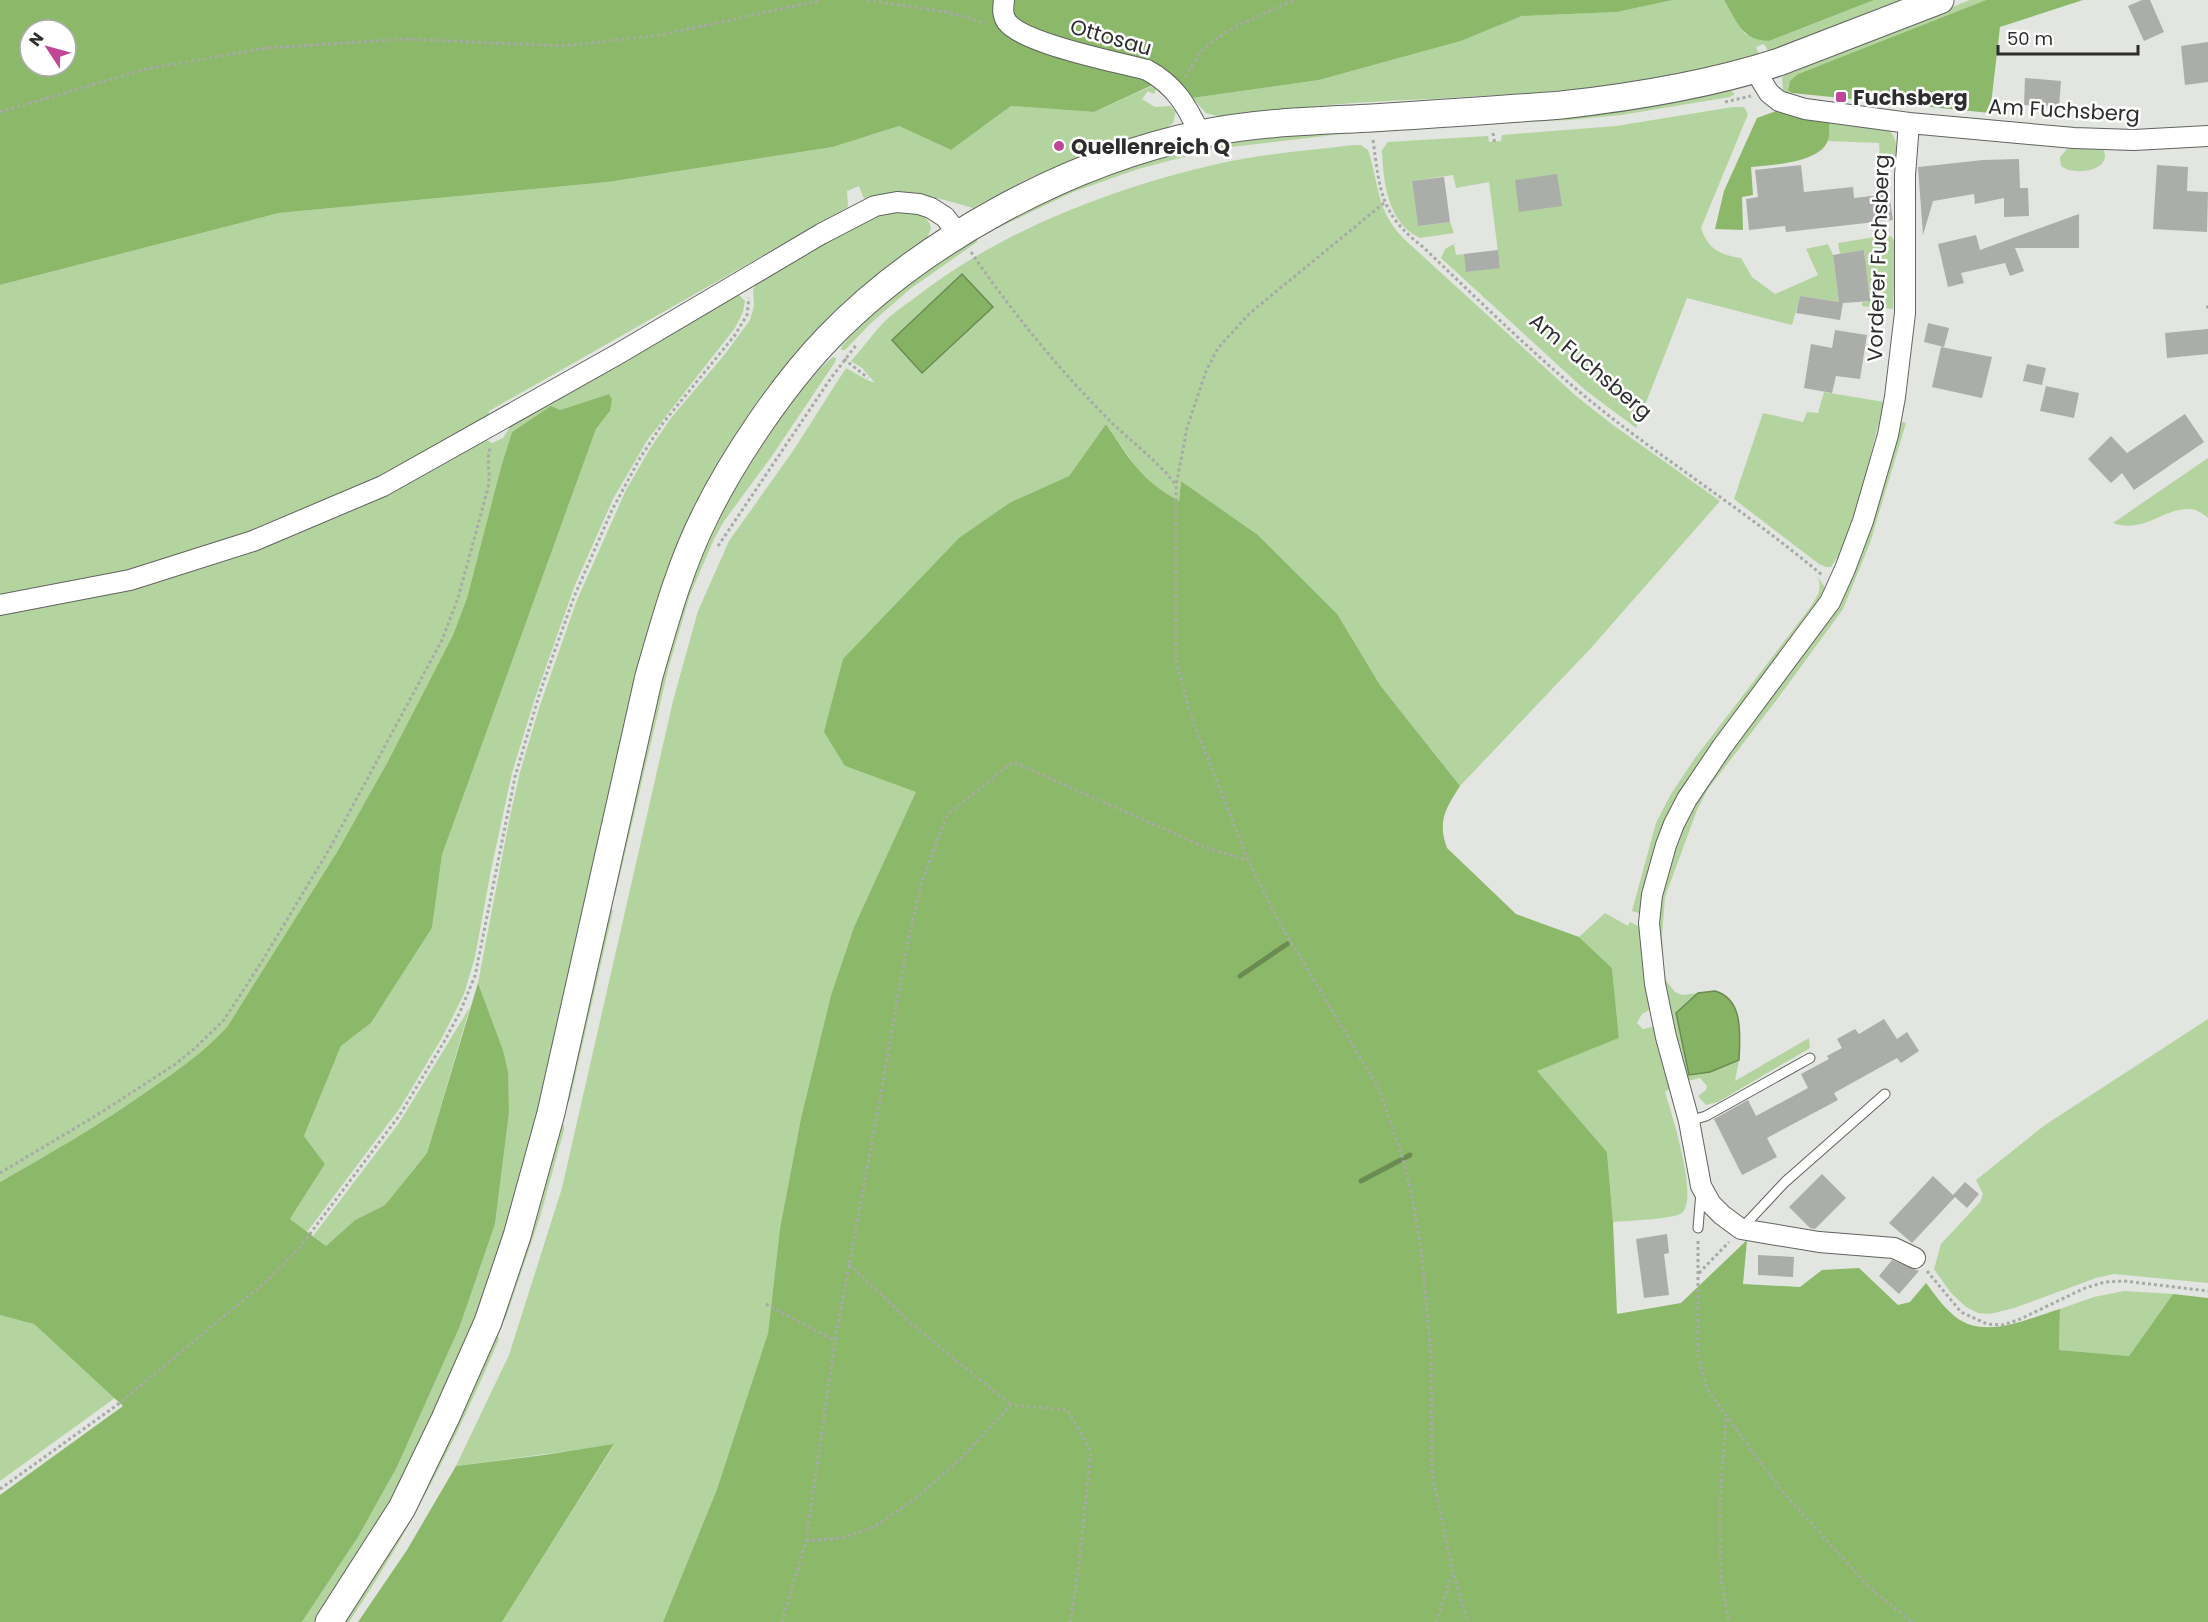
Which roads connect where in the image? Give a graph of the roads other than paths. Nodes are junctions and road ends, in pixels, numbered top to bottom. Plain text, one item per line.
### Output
1 (1004, 0) edge
2 (1940, 0) edge
3 (1755, 70) junction
4 (1909, 123) junction
5 (1200, 134) junction
6 (2208, 135) edge
7 (969, 244) junction
8 (0, 605) edge
9 (1810, 1058) dead end
10 (1885, 1094) dead end
11 (1689, 1121) junction
12 (1701, 1186) junction
13 (1698, 1228) road end
14 (1741, 1229) junction
15 (1915, 1258) road end
16 (329, 1622) edge

1 - 5 street, Ottosau
2 - 3 main road
3 - 4 street, Am Fuchsberg
3 - 5 main road
4 - 6 street, Am Fuchsberg
4 - 11 street, Vorderer Fuchsberg
5 - 7 main road
7 - 8 street
7 - 16 main road
9 - 11 lane
10 - 14 lane
11 - 12 street, Vorderer Fuchsberg
12 - 13 lane
12 - 14 street
14 - 15 street

